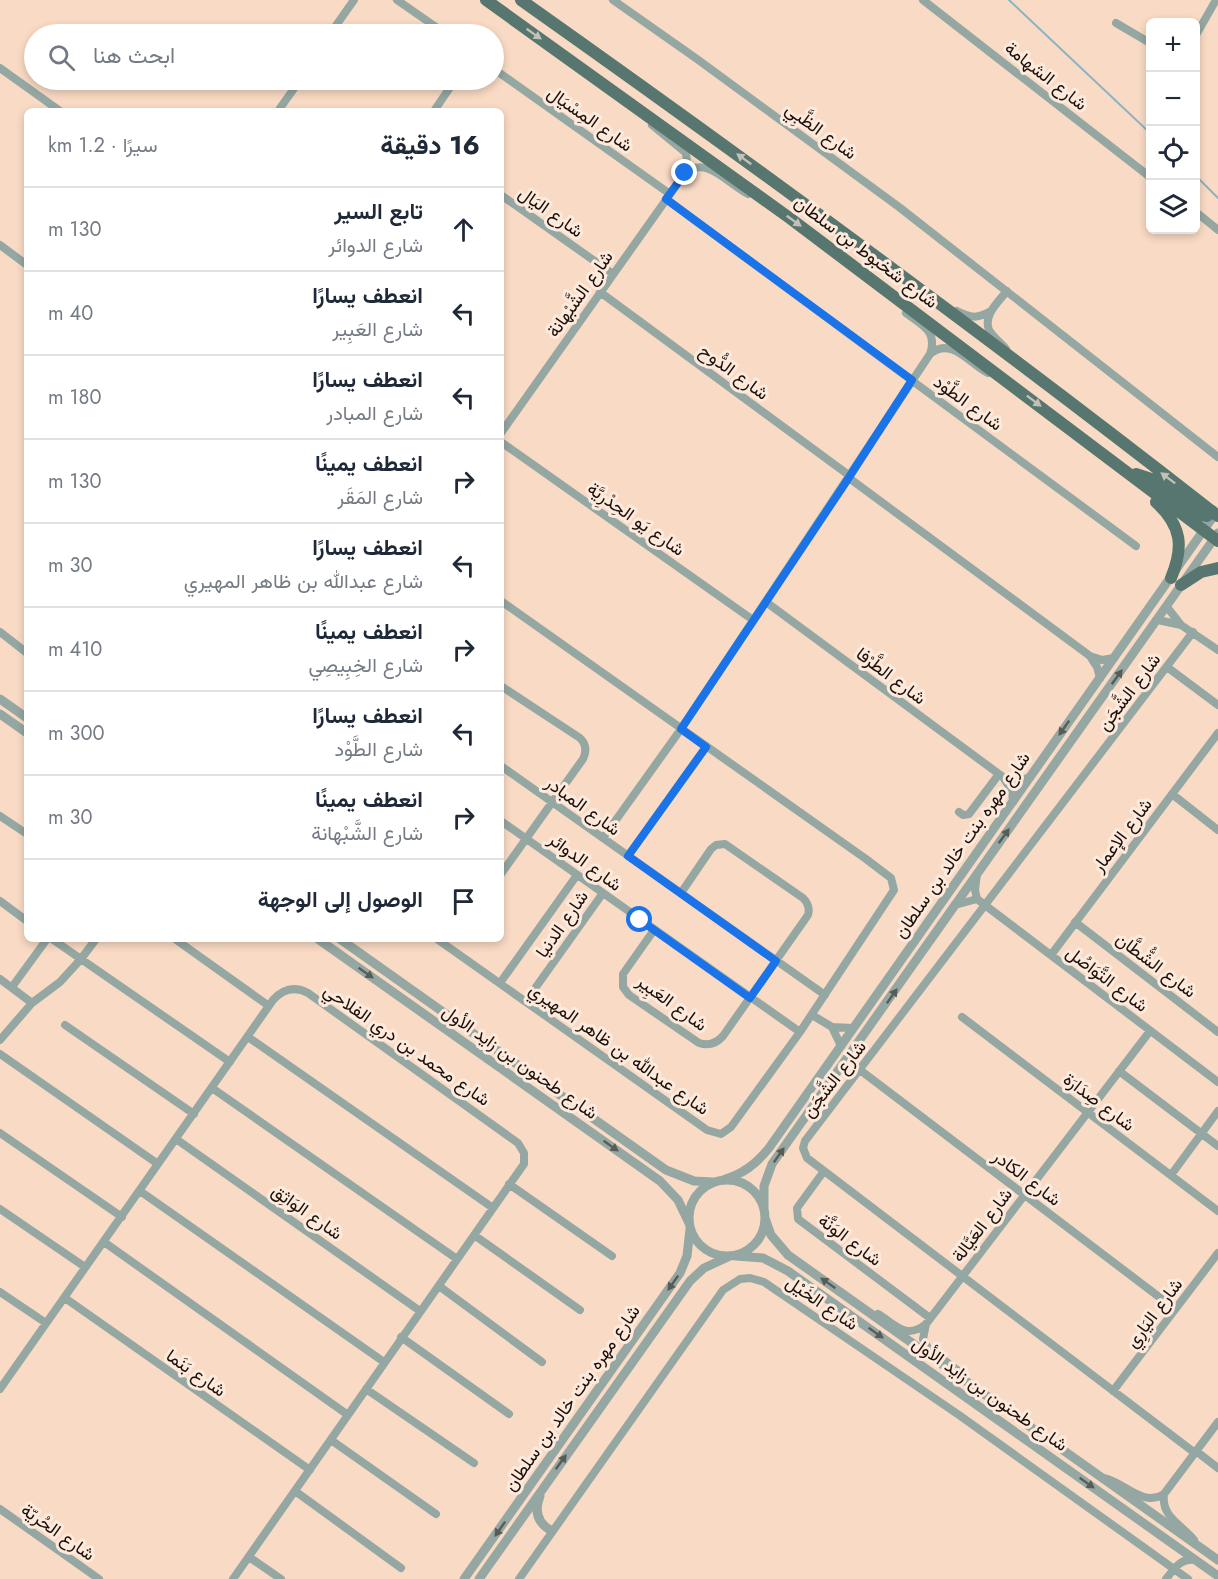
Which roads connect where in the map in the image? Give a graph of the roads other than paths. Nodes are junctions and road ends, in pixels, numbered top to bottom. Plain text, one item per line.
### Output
1 (354, 0) edge
2 (397, 0) edge
3 (486, 0) edge
4 (521, 0) edge
5 (613, 0) edge
6 (923, 0) edge
7 (1216, 0) edge
8 (1116, 23) dead end
9 (337, 24) edge
10 (432, 24) edge
11 (1200, 28) edge
12 (1146, 41) edge
13 (0, 68) edge
14 (504, 76) edge
15 (24, 85) edge
16 (31, 90) edge
17 (293, 90) edge
18 (448, 90) edge
19 (635, 105) junction
20 (56, 108) edge
21 (280, 108) edge
22 (436, 108) edge
23 (685, 173) junction
24 (1146, 174) edge
25 (504, 197) edge
26 (668, 197) junction
27 (766, 200) junction
28 (1200, 215) edge
29 (1218, 230) edge
30 (0, 245) edge
31 (24, 263) edge
32 (613, 274) junction
33 (881, 285) junction
34 (1007, 291) junction
35 (600, 292) junction
36 (944, 307) junction
37 (991, 311) junction
38 (930, 354) junction
39 (1012, 358) junction
40 (912, 380) junction
41 (1008, 381) junction
42 (504, 429) edge
43 (1076, 433) junction
44 (504, 444) edge
45 (1218, 457) edge
46 (1129, 473) junction
47 (850, 477) junction
48 (1215, 514) edge
49 (1204, 530) junction
50 (1217, 535) edge
51 (1136, 546) dead end
52 (1218, 568) edge
53 (1176, 581) junction
54 (766, 602) junction
55 (504, 603) edge
56 (1167, 607) junction
57 (753, 620) junction
58 (1158, 621) junction
59 (1180, 625) junction
60 (0, 632) edge
61 (1193, 632) junction
62 (24, 651) edge
63 (1218, 651) edge
64 (1090, 656) junction
65 (1114, 658) junction
66 (1167, 667) junction
67 (1100, 678) junction
68 (504, 688) edge
69 (0, 699) edge
70 (1218, 705) edge
71 (0, 714) edge
72 (24, 715) edge
73 (681, 729) junction
74 (24, 731) edge
75 (1218, 733) edge
76 (706, 747) junction
77 (504, 768) edge
78 (1001, 775) junction
79 (1030, 777) junction
80 (1172, 794) junction
81 (552, 802) junction
82 (1013, 802) junction
83 (959, 812) dead end
84 (0, 816) edge
85 (504, 823) edge
86 (1218, 830) edge
87 (24, 832) edge
88 (603, 838) junction
89 (526, 839) junction
90 (628, 856) junction
91 (504, 870) edge
92 (978, 873) junction
93 (578, 875) junction
94 (603, 893) junction
95 (681, 893) junction
96 (977, 899) junction
97 (0, 901) edge
98 (955, 905) junction
99 (985, 905) junction
100 (24, 919) edge
101 (1075, 922) junction
102 (654, 930) junction
103 (45, 942) edge
104 (56, 942) edge
105 (94, 942) edge
106 (179, 942) edge
107 (322, 942) edge
108 (344, 942) edge
109 (441, 942) edge
110 (1051, 955) junction
111 (81, 959) junction
112 (776, 961) junction
113 (0, 979) edge
114 (500, 983) junction
115 (12, 987) junction
116 (825, 995) junction
117 (750, 998) junction
118 (526, 1001) junction
119 (32, 1003) junction
120 (269, 1006) junction
121 (812, 1015) junction
122 (962, 1017) dead end
123 (65, 1025) dead end
124 (832, 1027) junction
125 (853, 1028) junction
126 (1150, 1031) junction
127 (800, 1032) junction
128 (1218, 1032) edge
129 (248, 1037) junction
130 (0, 1040) edge
131 (841, 1046) junction
132 (0, 1054) edge
133 (230, 1062) junction
134 (861, 1070) junction
135 (1119, 1071) junction
136 (1218, 1082) edge
137 (212, 1088) junction
138 (1218, 1111) edge
139 (1088, 1112) junction
140 (195, 1114) junction
141 (0, 1133) edge
142 (1201, 1134) junction
143 (176, 1139) junction
144 (1218, 1146) edge
145 (158, 1164) junction
146 (824, 1171) junction
147 (1171, 1175) junction
148 (718, 1181) junction
149 (509, 1184) junction
150 (140, 1191) junction
151 (1024, 1195) junction
152 (493, 1208) junction
153 (0, 1209) edge
154 (1218, 1212) edge
155 (765, 1214) junction
156 (122, 1216) junction
157 (689, 1226) junction
158 (474, 1235) junction
159 (104, 1242) junction
160 (1218, 1253) edge
161 (612, 1256) dead end
162 (733, 1256) junction
163 (457, 1259) junction
164 (85, 1267) junction
165 (962, 1277) junction
166 (439, 1286) junction
167 (0, 1292) edge
168 (65, 1298) junction
169 (860, 1306) junction
170 (1175, 1309) junction
171 (580, 1310) dead end
172 (420, 1311) junction
173 (928, 1321) junction
174 (46, 1323) junction
175 (401, 1337) junction
176 (384, 1362) junction
177 (542, 1362) dead end
178 (973, 1386) junction
179 (0, 1389) edge
180 (366, 1389) junction
181 (1113, 1391) junction
182 (509, 1414) dead end
183 (348, 1415) junction
184 (1218, 1422) edge
185 (331, 1440) junction
186 (1195, 1452) junction
187 (474, 1463) dead end
188 (1218, 1468) edge
189 (310, 1470) junction
190 (1101, 1477) junction
191 (543, 1487) junction
192 (295, 1491) junction
193 (1164, 1494) junction
194 (0, 1509) edge
195 (436, 1514) dead end
196 (552, 1531) junction
197 (1175, 1545) junction
198 (1197, 1545) junction
199 (249, 1557) junction
200 (1196, 1560) junction
201 (1218, 1560) edge
202 (1176, 1566) junction
203 (401, 1568) dead end
204 (1218, 1576) edge
205 (99, 1579) edge
206 (233, 1579) edge
207 (281, 1579) edge
208 (464, 1579) edge
209 (479, 1579) edge
210 (519, 1579) edge
211 (1166, 1579) edge
212 (1188, 1579) edge

1 - 9 street
2 - 10 street
3 -> 19 main road, شارع شخبوط بن سلطان
36 -> 4 main road, شارع شخبوط بن سلطان
5 - 34 street, شارع الظَّبِي
6 - 24 street, شارع الشهامة
7 - 11 street
8 - 12 street
13 - 15 street
14 - 26 street, شارع المِسْيَال
16 - 20 street
17 - 21 street
18 - 22 street
19 - 23 street
19 - 27 main road, شارع شخبوط بن سلطان
23 - 26 street, شارع الشَّبْهانة
23 - 27 street
25 - 32 street, شارع اليَال
26 - 32 street, شارع الشَّبْهانة
26 - 40 street, شارع الطَّوْد
27 -> 33 main road, شارع شخبوط بن سلطان
28 - 29 street
30 - 31 street
32 - 35 street, شارع الشَّبْهانة
33 - 38 street
33 - 41 main road, شارع شخبوط بن سلطان
34 - 37 street
34 - 45 street, شارع الظَّبِي
35 - 42 street, شارع الشَّبْهانة
35 - 47 street, شارع الدُّوح
36 - 37 street
36 - 39 main road, شارع شخبوط بن سلطان
37 - 39 street
38 - 40 street
38 - 41 street
48 -> 39 main road, شارع شخبوط بن سلطان
40 - 47 street
40 - 51 street, شارع الطَّوْد
41 -> 43 main road, شارع شخبوط بن سلطان
43 - 46 main road, شارع شخبوط بن سلطان
43 - 53 main road
44 - 57 street, شارع يَو الحِدْرِيَّة
46 - 48 main road
46 - 49 main road, شارع شخبوط بن سلطان
47 - 54 street
47 - 64 street, شارع الدُّوح
48 - 49 street, شارع مهره بنت خالد بن سلطان
49 - 50 main road, شارع شخبوط بن سلطان
49 - 53 street, شارع مهره بنت خالد بن سلطان
50 - 53 street, شارع مهره بنت خالد بن سلطان
52 - 53 main road
53 - 56 street, شارع مهره بنت خالد بن سلطان
53 - 65 street, شارع مهره بنت خالد بن سلطان
54 - 57 street
54 - 78 street, شارع الطَّرْفا
55 - 73 street, شارع عبدالله بن ظاهر المهيري
56 - 58 street, شارع مهره بنت خالد بن سلطان
56 - 59 street
57 - 73 street
58 - 59 street
92 -> 58 street, شارع مهره بنت خالد بن سلطان
59 - 61 street
60 - 62 street
61 - 63 street
61 - 66 street, شارع الشَّجَن
64 - 65 street
64 - 67 street, شارع الدُّوح
65 - 67 street, شارع مهره بنت خالد بن سلطان
66 - 70 street
66 - 99 street, شارع الشَّجَن
67 -> 79 street, شارع مهره بنت خالد بن سلطان
68 - 81 street
69 - 72 street
71 - 74 street
73 - 76 street, شارع عبدالله بن ظاهر المهيري
73 - 88 street
75 - 80 street, شارع الإعمار
76 - 90 street
76 - 116 street, شارع عبدالله بن ظاهر المهيري
77 - 81 street, شارع المبادر
78 - 79 street
78 - 82 street
78 - 83 street
79 - 82 street, شارع مهره بنت خالد بن سلطان
80 - 86 street
80 - 101 street, شارع الإعمار
81 - 88 street, شارع المبادر
81 - 89 street
82 - 125 street, شارع مهره بنت خالد بن سلطان
84 - 87 street
85 - 89 street, شارع الدوائر
88 - 90 street, شارع المبادر
89 - 91 street
89 - 93 street, شارع الدوائر
90 - 95 street, شارع المبادر
92 - 96 street
92 - 98 street, شارع مهره بنت خالد بن سلطان
93 - 94 street, شارع الدوائر
93 - 114 street
94 - 102 street, شارع الدوائر
94 - 118 street, شارع الدنيا
95 - 112 street, شارع المبادر
95 - 112 street, شارع العَبِير
96 - 98 street
96 - 99 street, شارع التَّوَاصُل
97 - 100 street
155 -> 98 street, شارع مهره بنت خالد بن سلطان
99 - 110 street, شارع التَّوَاصُل
99 - 134 street, شارع الشَّجَن
101 - 110 street, شارع الإعمار
101 - 128 street, شارع الشُّطَّان
102 - 117 street, شارع الدوائر
102 - 117 street, شارع العَبِير
103 - 115 street
104 - 111 street
105 - 111 street
106 - 120 street
107 -> 157 street, شارع طحنون بن زايد الأول
108 - 148 street, شارع طحنون بن زايد الأول
109 - 114 street, شارع عبدالله بن ظاهر المهيري
110 - 126 street, شارع التَّوَاصُل
111 - 119 street
111 - 133 street
112 - 116 street, شارع المبادر
112 - 117 street, شارع العَبِير
113 - 115 street
114 - 118 street, شارع عبدالله بن ظاهر المهيري
115 - 119 street
116 - 121 street, شارع عبدالله بن ظاهر المهيري
117 - 127 street, شارع الدوائر
118 - 127 street, شارع عبدالله بن ظاهر المهيري
119 - 130 street
120 - 129 street, شارع محمد بن دري الفلاحي
120 - 149 street, شارع محمد بن دري الفلاحي
121 - 124 street
121 - 127 street, شارع عبدالله بن ظاهر المهيري
122 - 139 street, شارع صِدَارَة
123 - 140 street
124 - 125 street
124 - 131 street
125 - 131 street, شارع مهره بنت خالد بن سلطان
126 - 135 street, شارع العَيَّالة
126 - 136 street, شارع التَّوَاصُل
129 - 133 street, شارع محمد بن دري الفلاحي
129 - 152 street
131 - 148 street, شارع مهره بنت خالد بن سلطان
132 - 145 street
133 - 137 street, شارع محمد بن دري الفلاحي
134 - 146 street, شارع الشَّجَن
134 - 151 street, شارع الكادر
135 - 139 street, شارع العَيَّالة
135 - 142 street
137 - 140 street, شارع محمد بن دري الفلاحي
137 - 163 street
138 - 142 street
139 - 147 street, شارع صِدَارَة
139 - 151 street, شارع العَيَّالة
140 - 143 street, شارع محمد بن دري الفلاحي
141 - 156 street
142 - 144 street
142 - 147 street
143 - 145 street, شارع محمد بن دري الفلاحي
143 - 172 street, شارع الوَاثِق
145 - 150 street, شارع محمد بن دري الفلاحي
146 - 165 street, شارع الشَّجَن
146 - 173 street, شارع الوَنَّة
147 - 154 street, شارع صِدَارَة
148 - 155 street
148 - 157 street
149 - 152 street, شارع محمد بن دري الفلاحي
149 - 161 street
150 - 156 street, شارع محمد بن دري الفلاحي
150 - 176 street
151 - 165 street, شارع العَيَّالة
151 - 170 street, شارع الكادر
152 - 158 street, شارع محمد بن دري الفلاحي
153 - 164 street
155 - 162 street
169 -> 155 street, شارع طحنون بن زايد الأول
156 - 159 street, شارع محمد بن دري الفلاحي
157 - 162 street
157 -> 208 street, شارع مهره بنت خالد بن سلطان
158 - 163 street, شارع محمد بن دري الفلاحي
158 - 171 street
159 - 164 street, شارع محمد بن دري الفلاحي
159 - 183 street
160 - 170 street, شارع اليَارِي
191 -> 162 street, شارع مهره بنت خالد بن سلطان
162 -> 197 street, شارع طحنون بن زايد الأول
163 - 166 street, شارع محمد بن دري الفلاحي
164 - 168 street, شارع محمد بن دري الفلاحي
165 - 173 street, شارع العَيَّالة
165 - 181 street, شارع الشَّجَن
166 - 172 street, شارع محمد بن دري الفلاحي
166 - 177 street
167 - 174 street
168 - 174 street, شارع محمد بن دري الفلاحي
168 - 189 street, شارع بَنَما
169 - 173 street
169 - 178 street, شارع طحنون بن زايد الأول
170 - 181 street, شارع اليَارِي
172 - 175 street, شارع محمد بن دري الفلاحي
173 - 178 street
174 - 179 street, شارع محمد بن دري الفلاحي
175 - 176 street, شارع محمد بن دري الفلاحي
175 - 182 street
176 - 180 street, شارع محمد بن دري الفلاحي
178 - 190 street, شارع طحنون بن زايد الأول
180 - 183 street, شارع محمد بن دري الفلاحي
180 - 187 street
181 - 186 street, شارع الشَّجَن
183 - 185 street, شارع محمد بن دري الفلاحي
184 - 186 street
185 - 189 street, شارع محمد بن دري الفلاحي
185 - 195 street
186 - 188 street, شارع الشَّجَن
186 - 193 street
189 - 192 street, شارع محمد بن دري الفلاحي
190 - 193 street
190 - 198 street, شارع طحنون بن زايد الأول
191 - 196 street
191 - 209 street, شارع مهره بنت خالد بن سلطان
192 - 199 street, شارع محمد بن دري الفلاحي
192 - 203 street
193 - 198 street
194 - 205 street, شارع الحُريّة
196 - 202 street, شارع الخَيْل
196 - 210 street, شارع الخَيْل
197 - 200 street, شارع طحنون بن زايد الأول
197 - 202 street
198 - 201 street, شارع طحنون بن زايد الأول
199 - 206 street, شارع محمد بن دري الفلاحي
199 - 207 street
200 - 202 street
200 - 204 street, شارع طحنون بن زايد الأول
202 - 211 street
202 - 212 street, شارع الخَيْل

